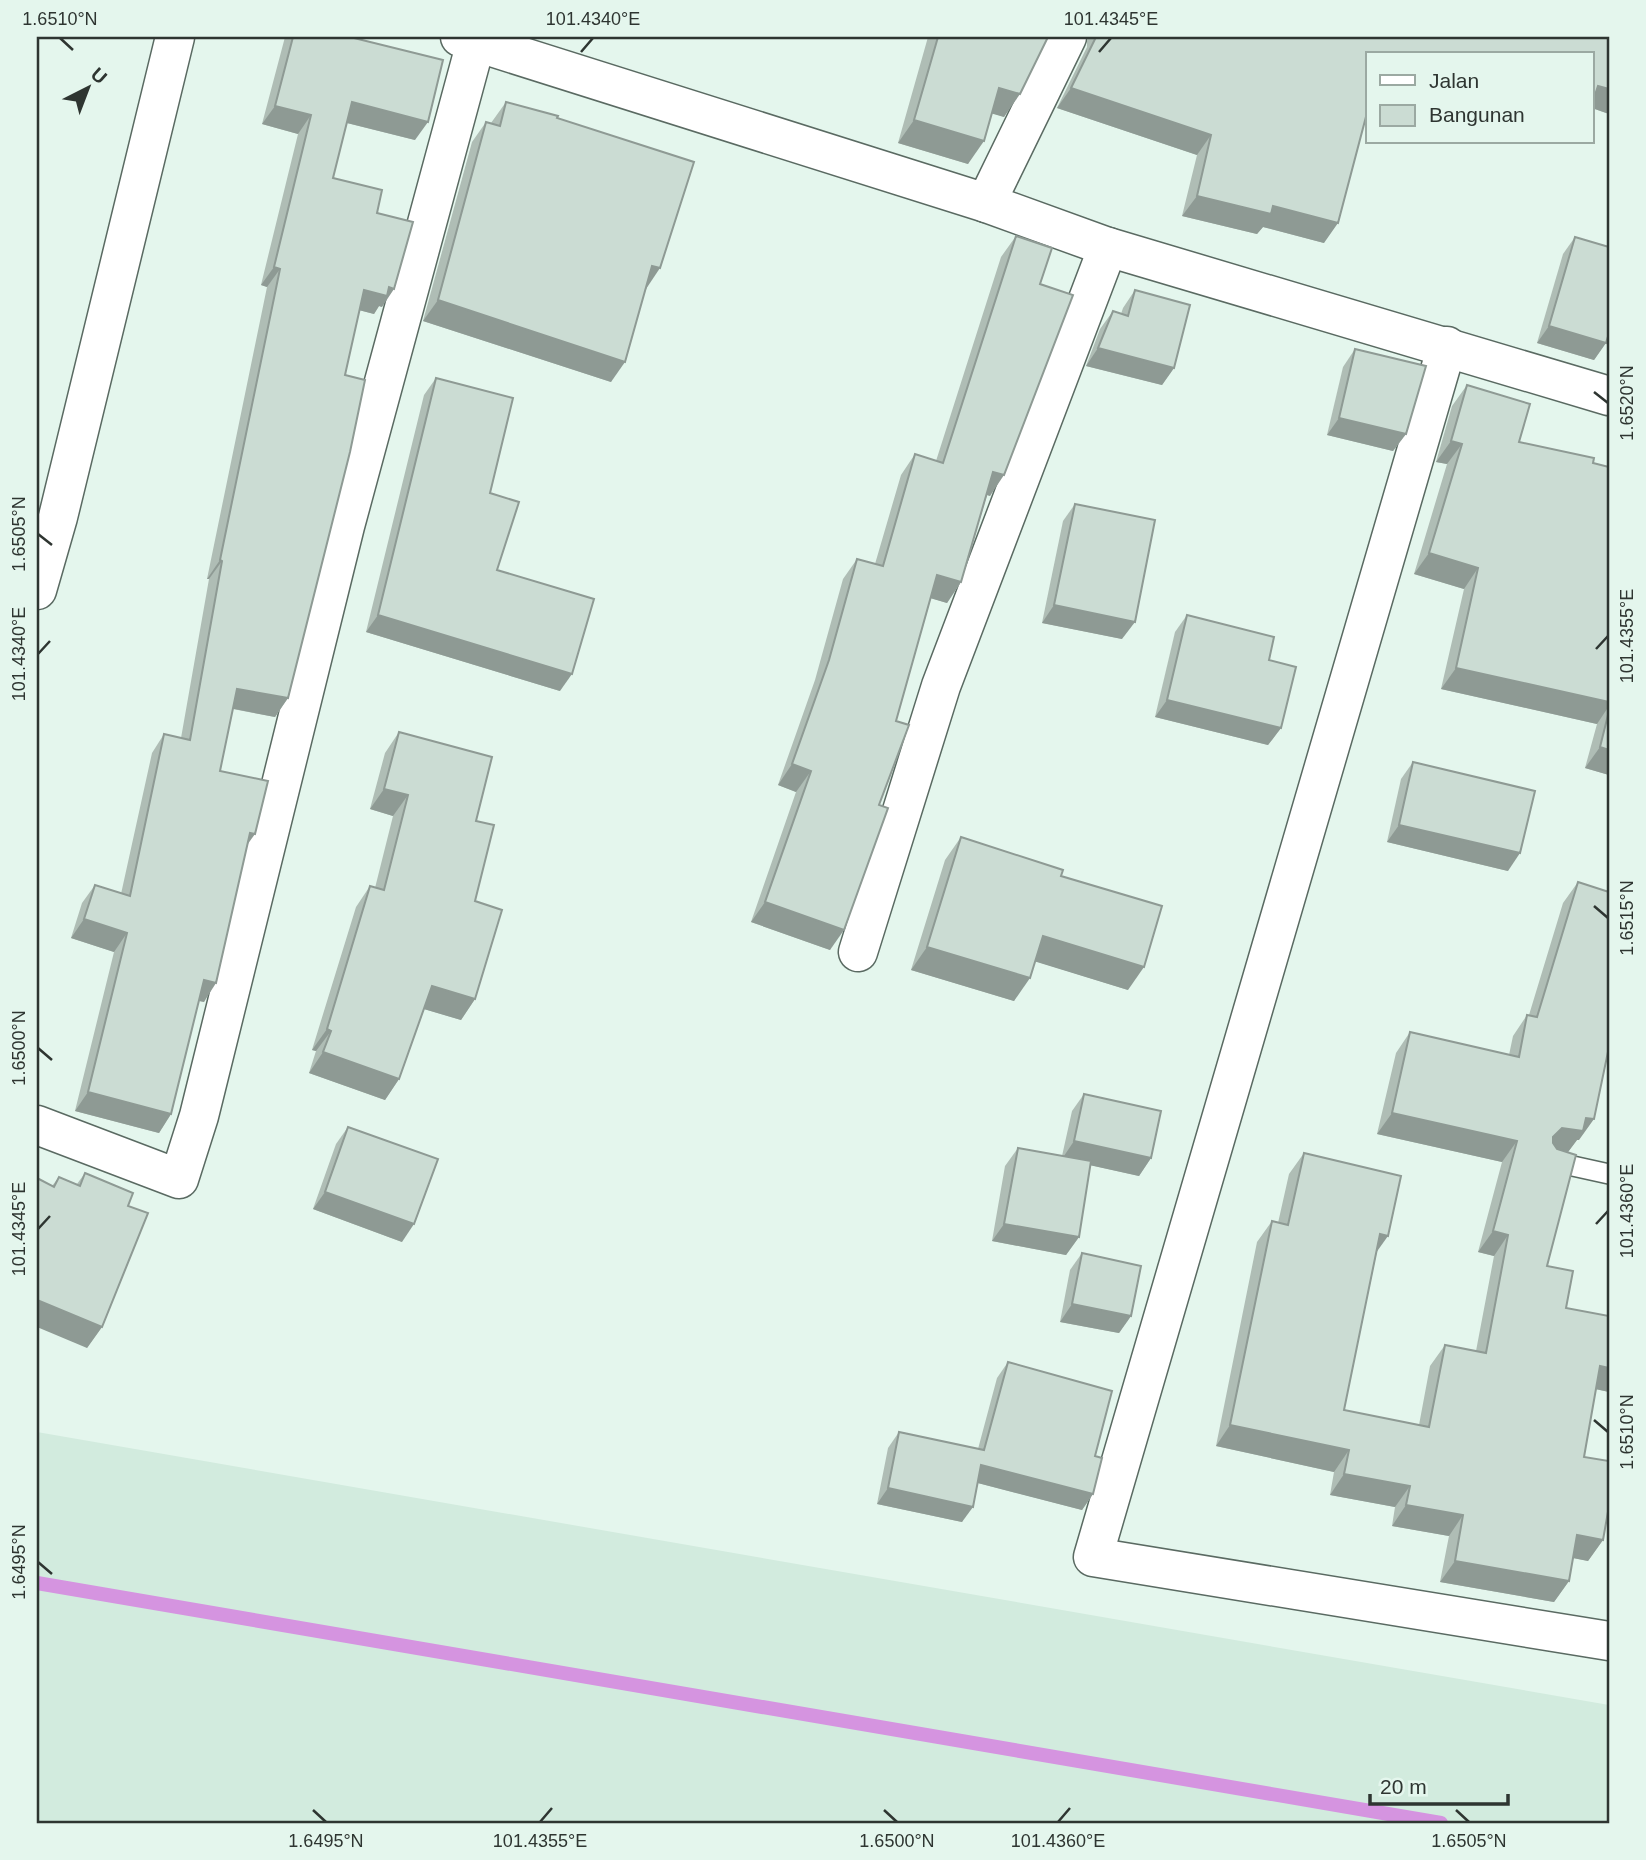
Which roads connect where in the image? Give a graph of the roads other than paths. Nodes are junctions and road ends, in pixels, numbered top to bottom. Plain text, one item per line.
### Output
1 (175, 37) edge
2 (1067, 37) edge
3 (468, 39) edge
4 (986, 203) junction
5 (1108, 247) junction
6 (1447, 346) junction
7 (1609, 396) edge
8 (37, 590) edge
9 (858, 951) dead end
10 (37, 1125) edge
11 (1550, 1161) edge
12 (1609, 1174) edge
13 (1609, 1641) edge

1 - 8 street
2 - 4 street
3 - 4 street
3 - 10 street
4 - 5 street
5 - 6 street
5 - 9 street
6 - 7 street
6 - 13 street
11 - 12 lane

